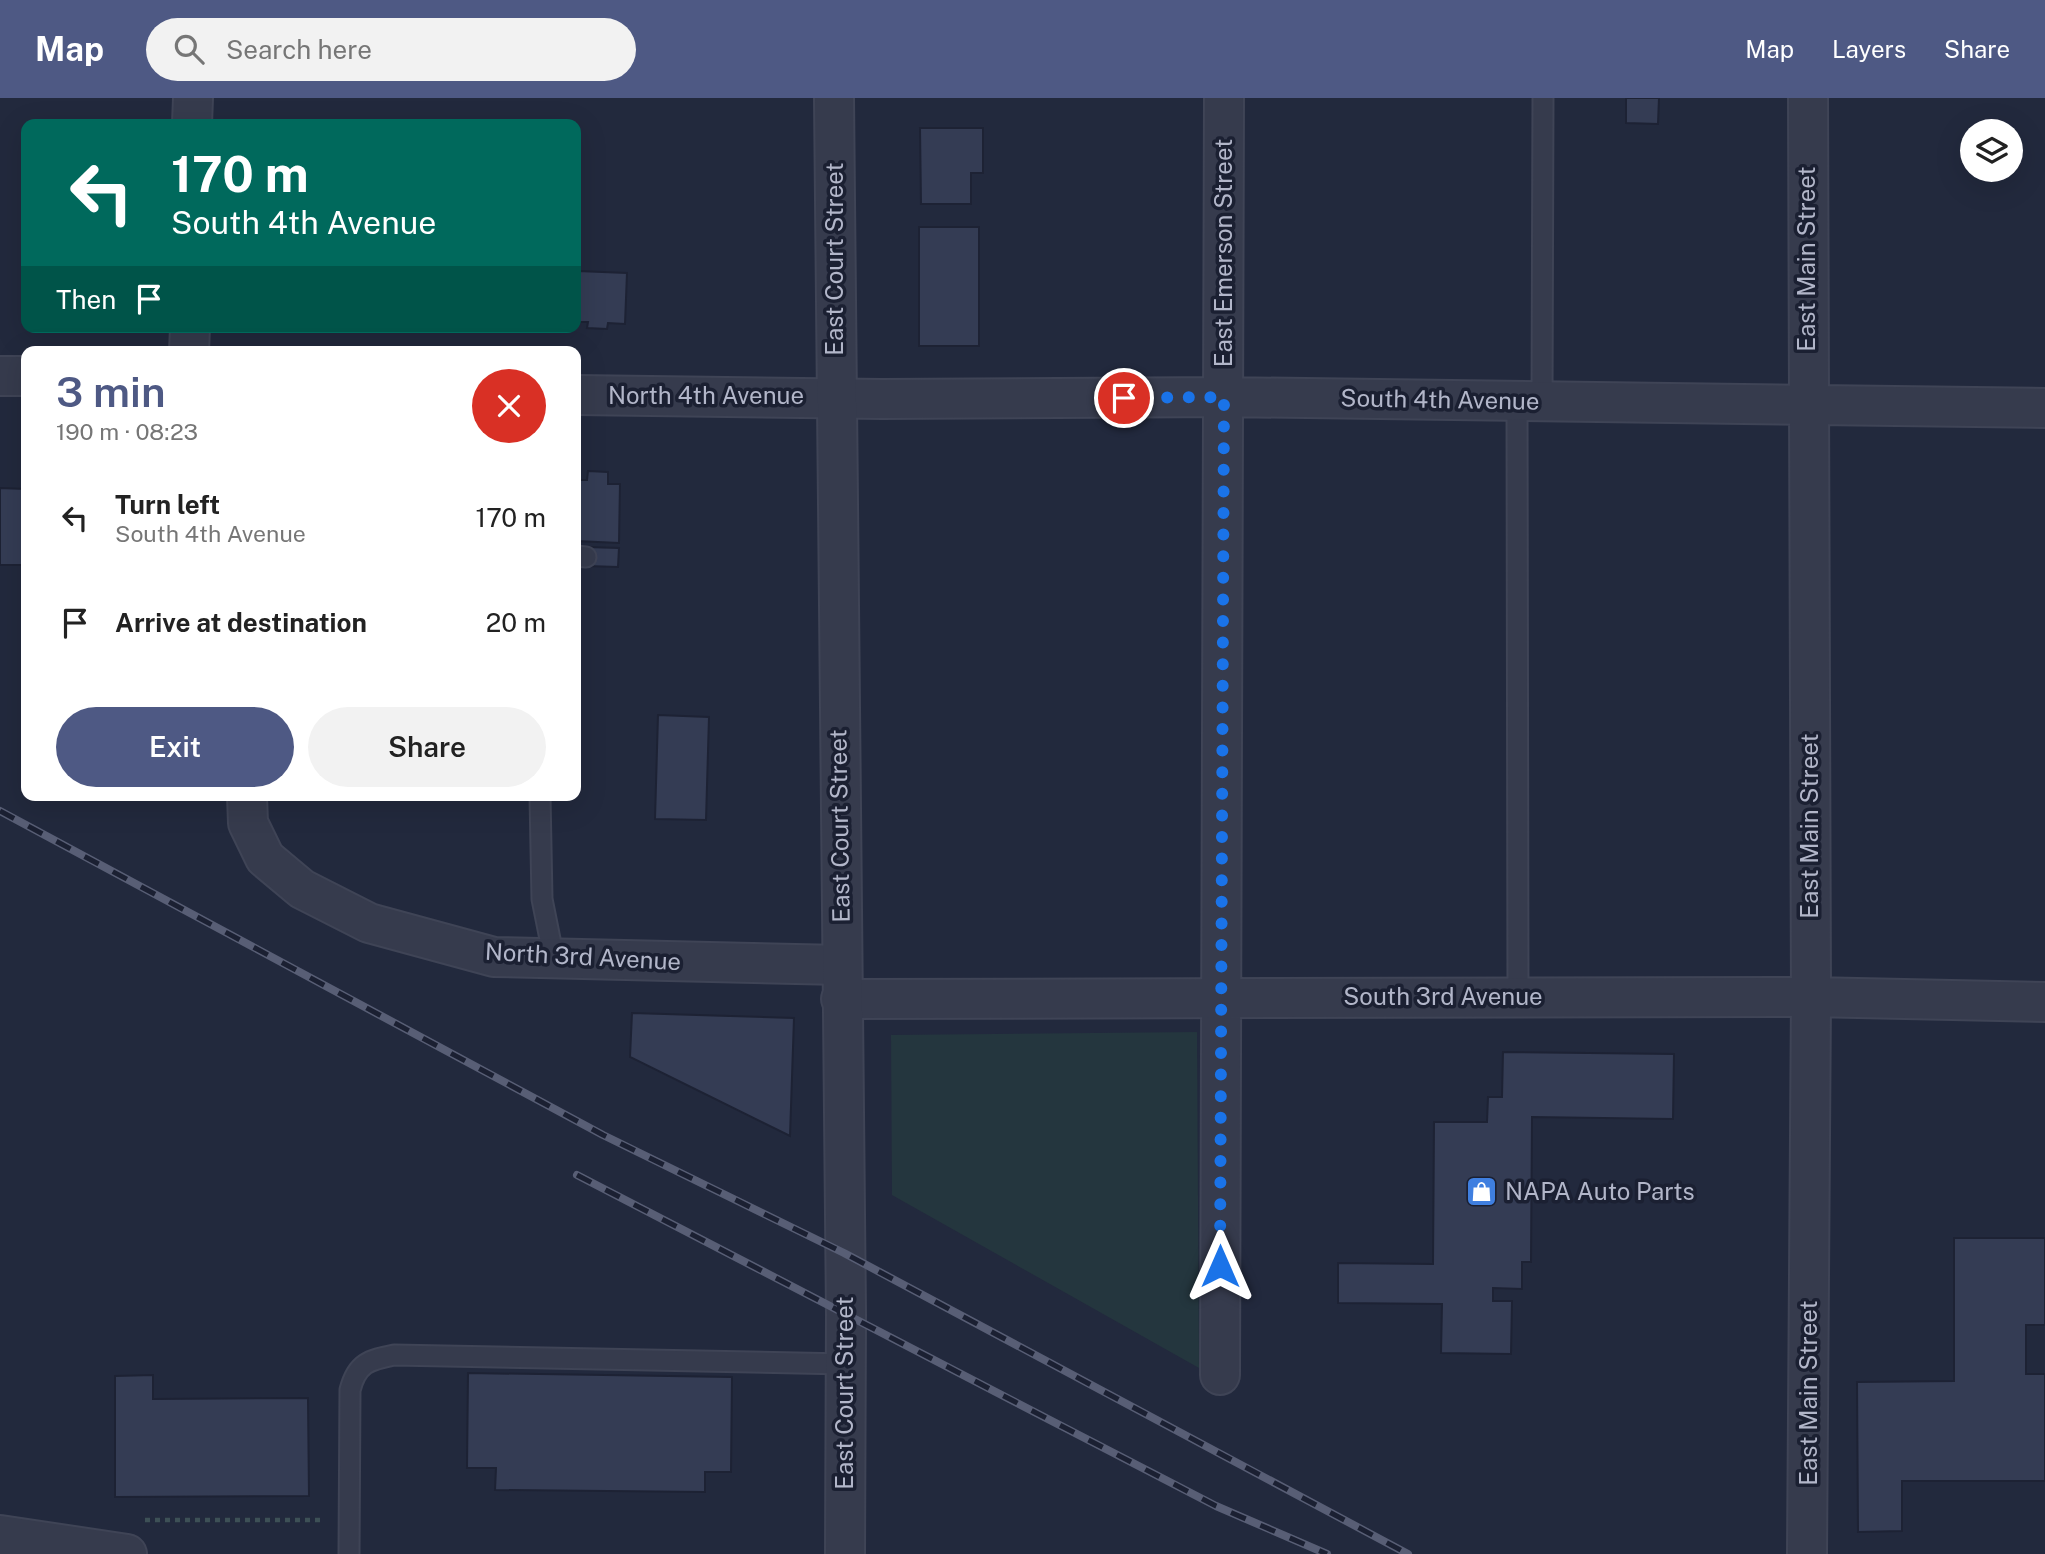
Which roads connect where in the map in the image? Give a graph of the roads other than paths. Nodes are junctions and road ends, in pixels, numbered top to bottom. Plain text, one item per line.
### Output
1 (192, 98) edge
2 (834, 98) edge
3 (1224, 98) edge
4 (1543, 98) edge
5 (1808, 98) edge
6 (192, 119) edge
7 (0, 376) edge
8 (21, 376) edge
9 (581, 395) edge
10 (836, 397) junction
11 (1224, 397) junction
12 (1530, 401) junction
13 (1807, 405) junction
14 (2045, 408) edge
15 (247, 801) edge
16 (540, 801) edge
17 (554, 959) junction
18 (841, 982) junction
19 (1222, 996) junction
20 (1518, 997) junction
21 (1811, 997) junction
22 (2045, 1002) edge
23 (846, 1364) junction
24 (1220, 1375) dead end
25 (0, 1535) edge
26 (127, 1554) edge
27 (349, 1554) edge
28 (845, 1554) edge
29 (1807, 1554) edge

1 - 6 street
2 - 10 street, East Court Street
3 - 11 street, East Emerson Street
4 - 12 lane
5 - 13 street, East Main Street
7 - 8 street
9 - 10 street, North 4th Avenue
10 - 11 street, South 4th Avenue
10 - 18 street, East Court Street
11 - 12 street, South 4th Avenue
11 - 19 street, East Emerson Street
12 - 13 street, South 4th Avenue
12 - 20 lane
13 - 14 street, South 4th Avenue
13 - 21 street, East Main Street
15 - 17 street, North 3rd Avenue
16 - 17 lane
17 - 18 street, North 3rd Avenue
18 - 19 street, South 3rd Avenue
18 - 23 street, East Court Street
19 - 20 street, South 3rd Avenue
19 - 24 street, East Emerson Street
20 - 21 street, South 3rd Avenue
21 - 22 street, South 3rd Avenue
21 - 29 street, East Main Street
23 - 27 lane
23 - 28 street, East Court Street
25 - 26 street

